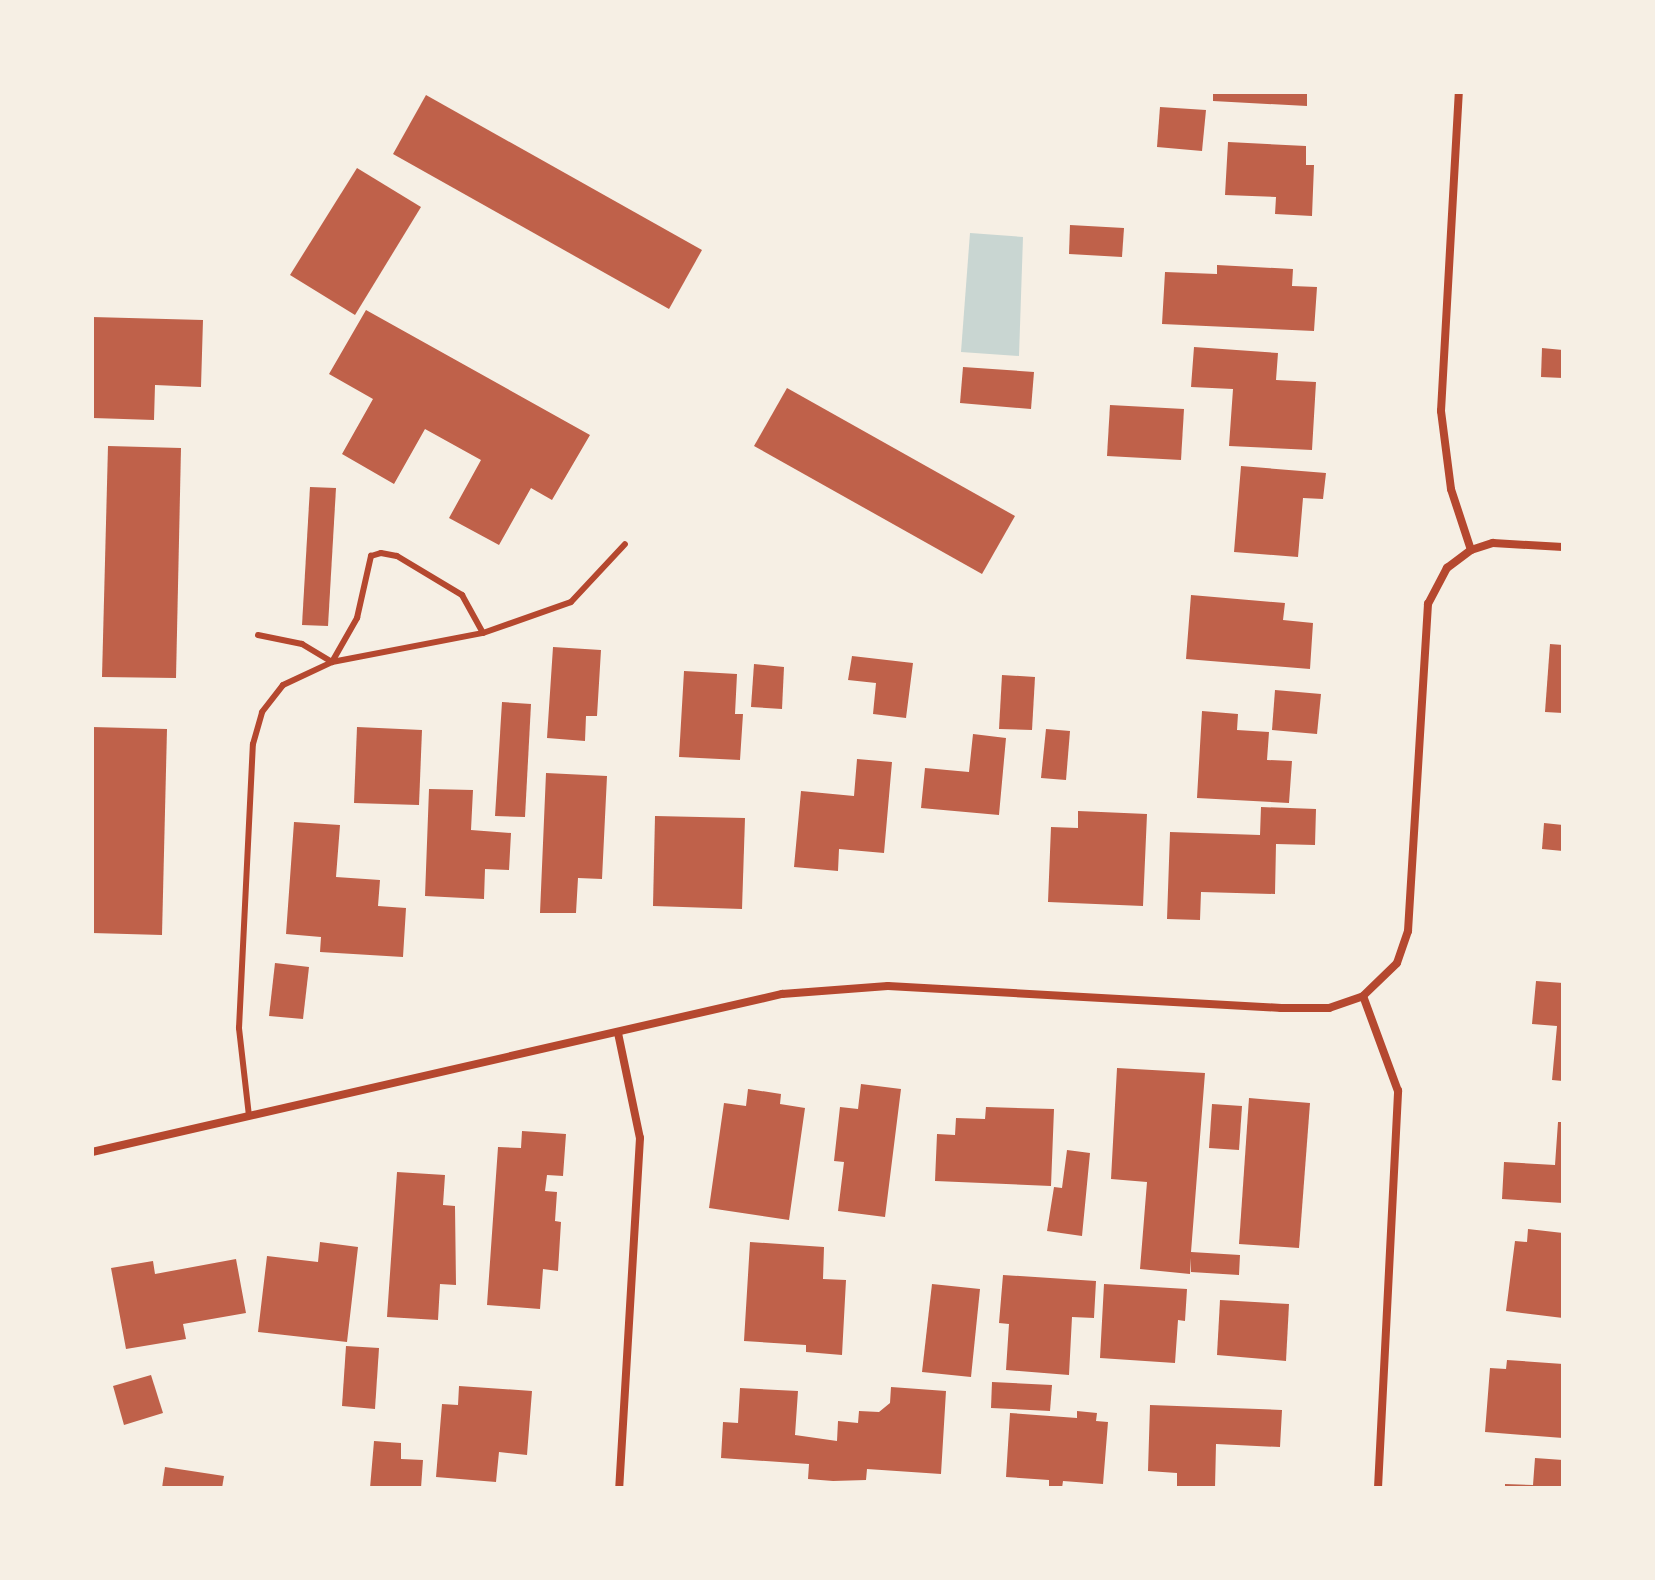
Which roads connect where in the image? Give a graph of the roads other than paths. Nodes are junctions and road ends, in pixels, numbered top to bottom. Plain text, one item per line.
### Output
1 (1459, 92) edge
2 (625, 544) dead end
3 (1563, 547) edge
4 (1471, 550) junction
5 (483, 633) junction
6 (258, 635) dead end
7 (332, 662) junction
8 (1363, 996) junction
9 (618, 1033) junction
10 (249, 1116) junction
11 (92, 1152) edge
12 (619, 1488) edge
13 (1378, 1488) edge

1 - 4 street
2 - 5 lane
3 - 4 street
4 - 8 street
5 - 7 lane
5 - 7 lane
6 - 7 lane
7 - 10 lane
8 - 9 street
8 - 13 street
9 - 10 street
9 - 12 street
10 - 11 street

